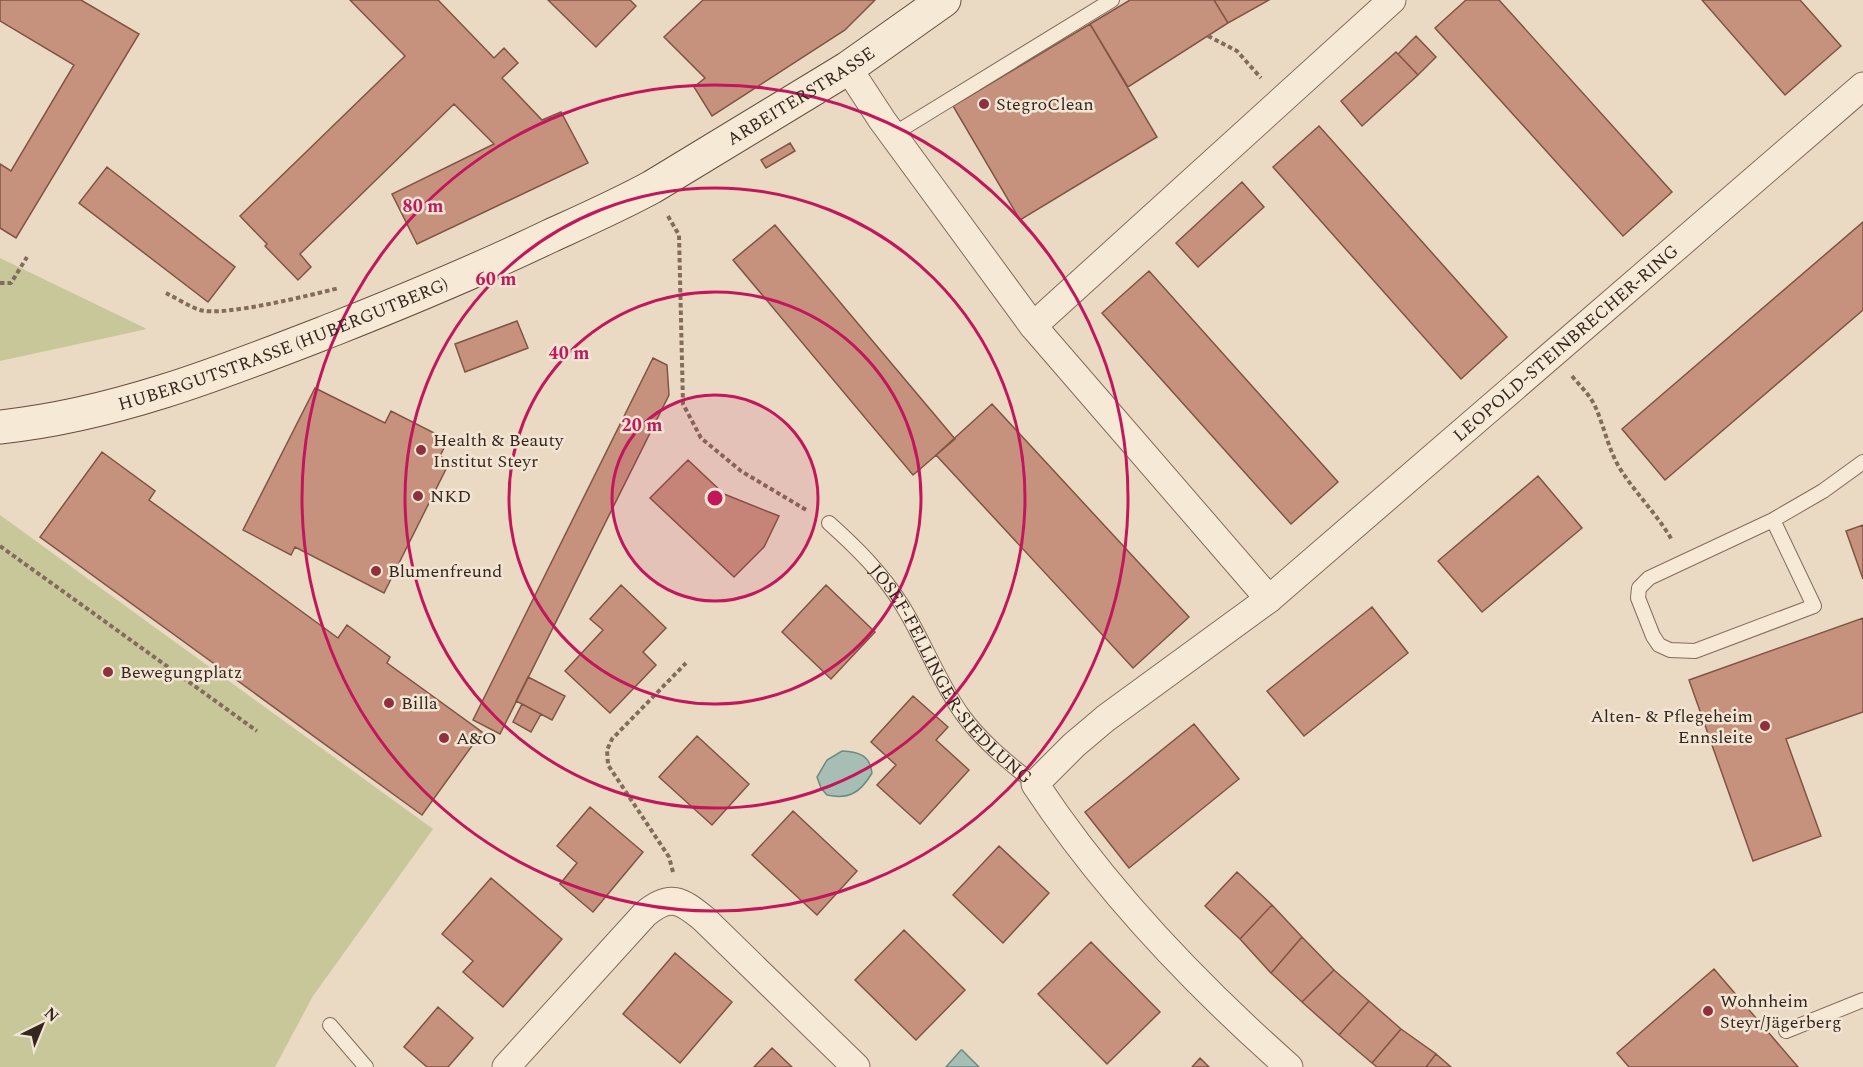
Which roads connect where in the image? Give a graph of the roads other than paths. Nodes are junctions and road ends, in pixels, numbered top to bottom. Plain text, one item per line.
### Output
1 (944, 0) edge
2 (1112, 0) edge
3 (1392, 0) edge
4 (848, 68) junction
5 (1863, 86) edge
6 (892, 135) junction
7 (652, 187) joint
8 (1033, 326) junction
9 (0, 427) edge
10 (1863, 462) edge
11 (1773, 520) junction
12 (829, 523) road end
13 (1269, 599) junction
14 (1035, 784) junction
15 (1863, 1000) edge
16 (330, 1025) dead end
17 (1786, 1031) dead end
18 (366, 1067) edge
19 (506, 1067) edge
20 (855, 1067) edge
21 (1288, 1067) edge

1 - 4 street, ARBEITERSTRASSE
2 - 6 lane
3 - 8 street
4 - 6 street
4 - 7 street, ARBEITERSTRASSE
5 - 13 street, LEOPOLD-STEINBRECHER-RING
6 - 8 street
7 - 9 street, HUBERGUTSTRASSE (HUBERGUTBERG)
8 - 13 street
10 - 11 lane
11 - 11 lane
12 - 14 lane, JOSEF-FELLINGER-SIEDLUNG
13 - 14 street, LEOPOLD-STEINBRECHER-RING
14 - 21 street, JOSEF-FELLINGER-SIEDLUNG
15 - 17 lane
16 - 18 lane
19 - 20 street

